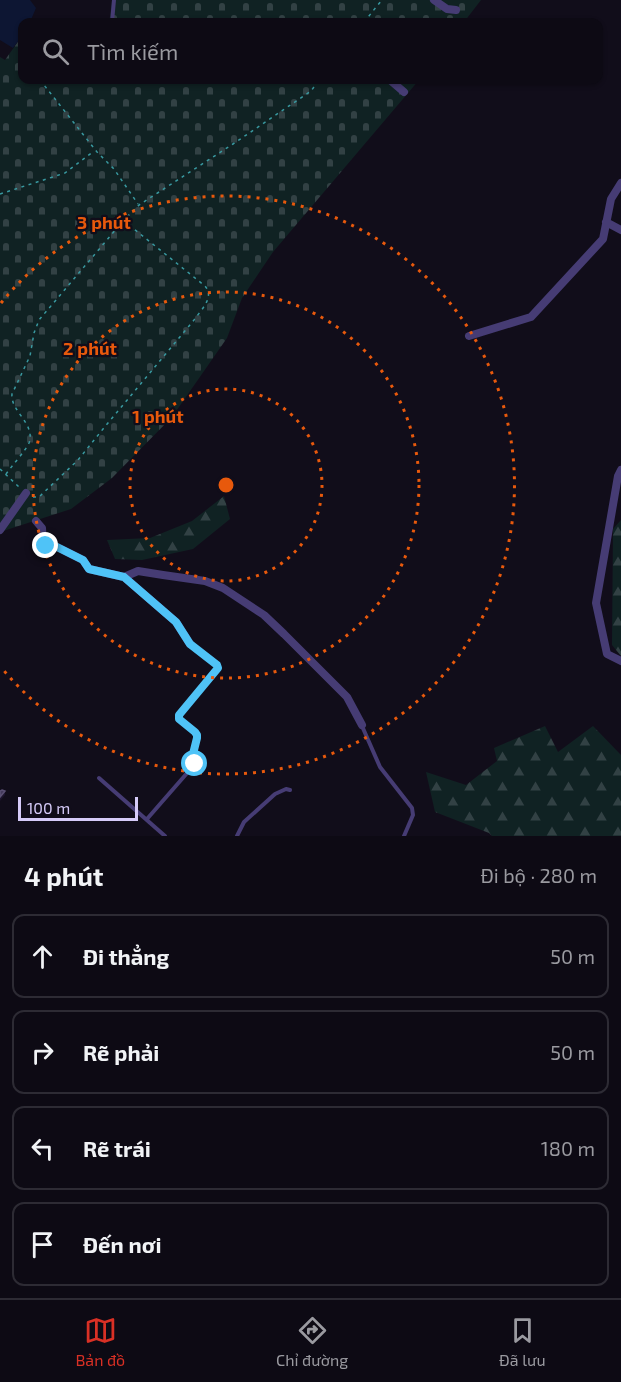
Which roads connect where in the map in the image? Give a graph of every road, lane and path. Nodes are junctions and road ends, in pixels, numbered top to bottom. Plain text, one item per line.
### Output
1 (114, 0) edge
2 (382, 0) edge
3 (434, 0) edge
4 (456, 10) dead end
5 (112, 18) edge
6 (367, 18) edge
7 (43, 84) edge
8 (316, 84) edge
9 (395, 84) edge
10 (405, 92) dead end
11 (95, 150) junction
12 (621, 183) edge
13 (0, 194) edge
14 (139, 205) junction
15 (123, 221) junction
16 (606, 222) junction
17 (621, 230) edge
18 (469, 336) dead end
19 (0, 469) edge
20 (621, 470) edge
21 (6, 474) junction
22 (26, 493) junction
23 (36, 521) dead end
24 (0, 530) edge
25 (124, 577) junction
26 (180, 637) dead end
27 (190, 644) junction
28 (621, 661) edge
29 (362, 725) joint
30 (99, 778) dead end
31 (290, 790) dead end
32 (147, 819) junction
33 (165, 836) edge
34 (237, 836) edge
35 (404, 836) edge

1 - 5 lane
2 - 6 path
3 - 4 street
7 - 11 path
8 - 14 path
9 - 10 street
11 - 13 path
11 - 14 path
12 - 16 street
14 - 15 path
15 - 21 path
15 - 22 path
16 - 17 street
16 - 18 street
19 - 21 path
20 - 28 street
21 - 22 path
22 - 24 street
23 - 25 street
25 - 27 street
25 - 29 street
26 - 27 lane
27 - 32 lane
29 - 35 lane
30 - 32 lane
31 - 34 lane
32 - 33 lane

